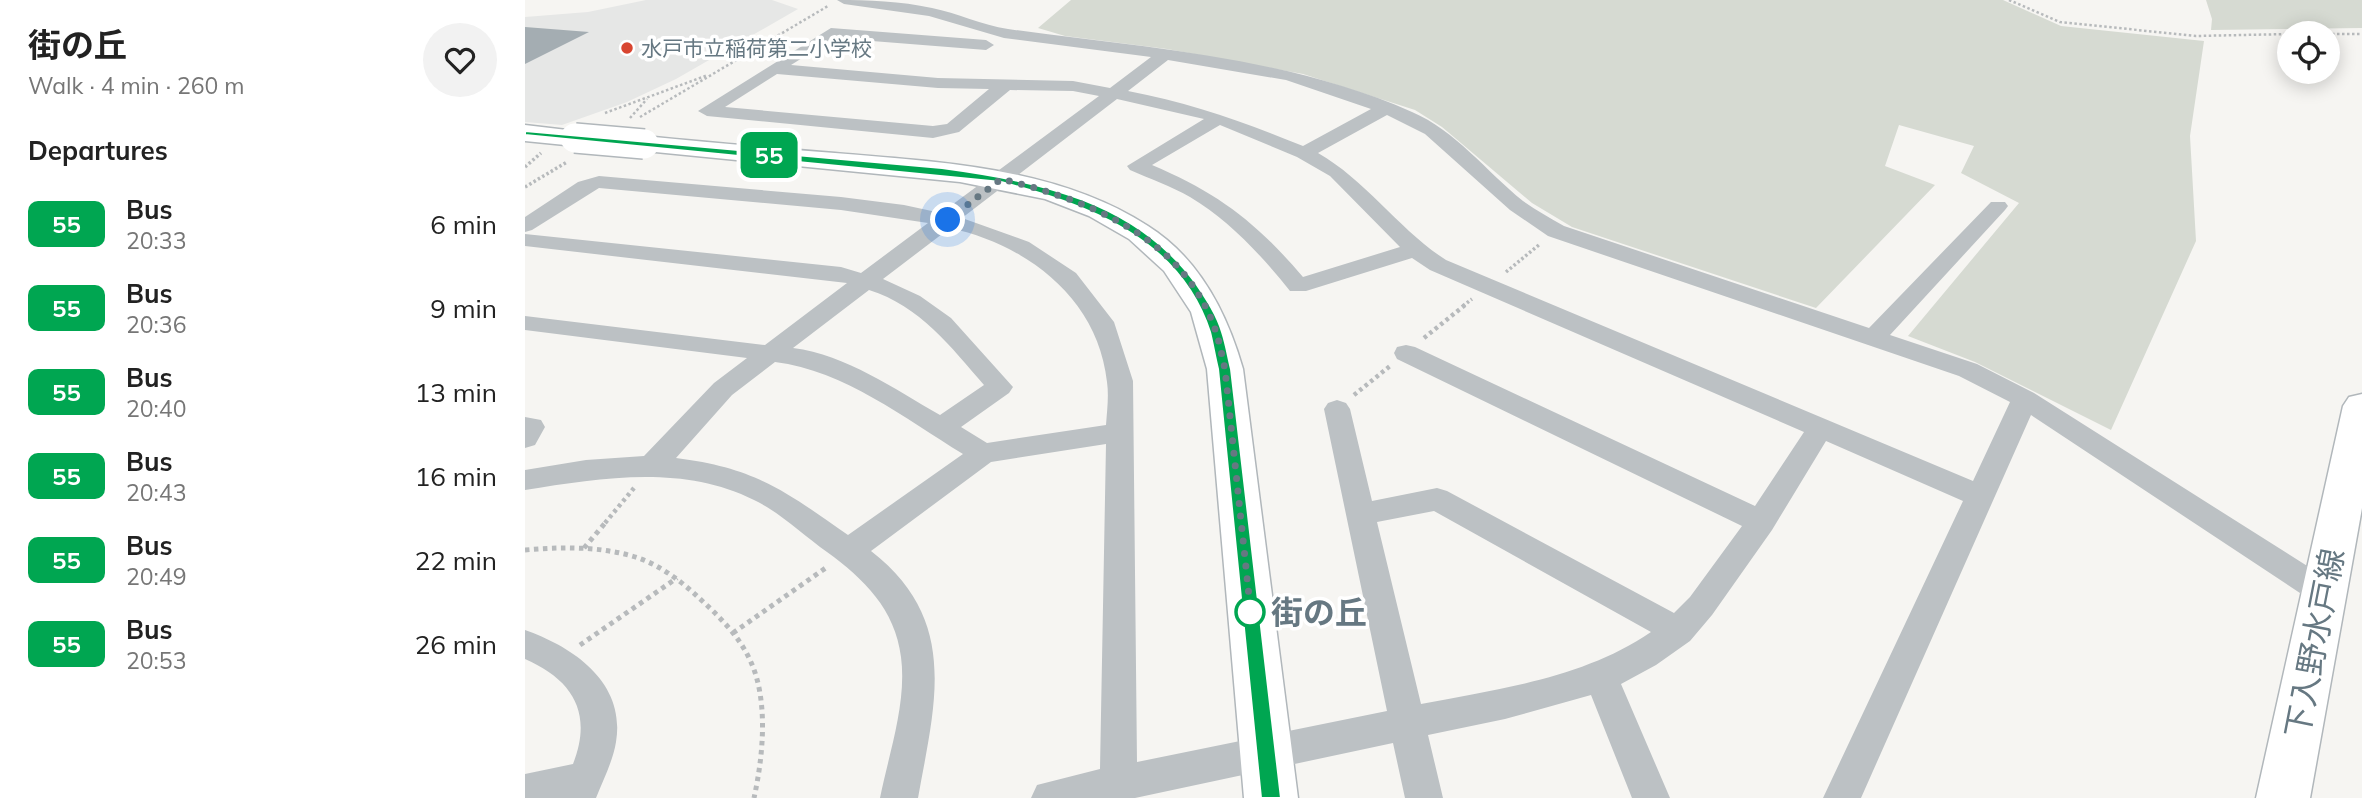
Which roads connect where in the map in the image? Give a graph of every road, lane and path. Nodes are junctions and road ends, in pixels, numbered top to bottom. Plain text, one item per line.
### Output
1 (838, 0) edge
2 (844, 0) edge
3 (2009, 0) edge
4 (2277, 34) edge
5 (2340, 34) edge
6 (2362, 34) edge
7 (995, 39) junction
8 (1164, 55) junction
9 (774, 69) junction
10 (717, 72) junction
11 (938, 83) junction
12 (1005, 85) junction
13 (1115, 93) junction
14 (649, 98) junction
15 (1386, 108) junction
16 (597, 116) dead end
17 (1219, 118) junction
18 (525, 133) edge
19 (573, 149) junction
20 (1304, 153) junction
21 (531, 162) dead end
22 (525, 167) edge
23 (1001, 179) junction
24 (525, 187) edge
25 (1998, 206) dead end
26 (948, 220) junction
27 (525, 226) edge
28 (1556, 231) junction
29 (525, 240) edge
30 (1415, 250) junction
31 (866, 281) junction
32 (1486, 287) junction
33 (525, 323) edge
34 (1874, 338) junction
35 (773, 352) junction
36 (1406, 353) junction
37 (2025, 399) junction
38 (2362, 406) edge
39 (1337, 409) joint
40 (525, 426) edge
41 (942, 427) junction
42 (1821, 428) junction
43 (1121, 432) junction
44 (525, 438) edge
45 (983, 453) junction
46 (653, 465) junction
47 (525, 480) edge
48 (1980, 496) junction
49 (1362, 514) junction
50 (1761, 522) junction
51 (583, 549) junction
52 (525, 550) edge
53 (849, 551) junction
54 (677, 578) junction
55 (2323, 592) junction
56 (1678, 631) junction
57 (733, 633) junction
58 (525, 644) edge
59 (560, 659) junction
60 (1601, 677) junction
61 (1407, 724) junction
62 (1264, 754) junction
63 (1119, 783) junction
64 (581, 789) edge
65 (525, 792) edge
66 (754, 798) edge
67 (899, 798) edge
68 (1050, 798) edge
69 (1271, 798) edge
70 (1425, 798) edge
71 (1651, 798) edge
72 (1842, 798) edge
73 (2283, 798) edge

1 - 10 path
2 - 7 street
3 - 4 path
5 - 6 path
7 - 8 street
7 - 9 street
7 - 11 street
8 - 13 street
8 - 15 street
9 - 11 street
9 - 12 street
10 - 14 path
10 - 14 path
11 - 12 street
12 - 13 street
13 - 17 street
13 - 23 street
14 - 16 path
15 - 20 street
15 - 28 street
17 - 20 street
17 - 30 street
18 - 19 street
19 - 23 street, bridge
19 - 24 path
20 - 30 street
21 - 22 path
23 - 26 street
23 - 62 street
25 - 34 street
26 - 27 street
26 - 31 street
26 - 43 street
28 - 32 path
28 - 34 street
29 - 31 street
30 - 32 street
31 - 35 street
31 - 41 street
32 - 36 path
32 - 42 street
33 - 35 street
34 - 37 street
35 - 41 street
35 - 46 street
36 - 39 path
36 - 50 street
37 - 48 street
37 - 55 street
38 - 55 street, 下入野水戸線
39 - 49 street
40 - 44 street
41 - 45 street
42 - 48 street
42 - 50 street
43 - 45 street
43 - 63 street
45 - 53 street
46 - 47 street
46 - 51 path
46 - 53 street
48 - 72 street
49 - 56 street
49 - 61 street
50 - 56 street
51 - 52 path
51 - 54 path
53 - 57 path
53 - 67 street
54 - 57 path
54 - 59 path
55 - 73 street, 下入野水戸線
56 - 60 street
57 - 66 path
58 - 59 street
59 - 64 street
60 - 61 street
60 - 71 street
61 - 62 street
61 - 70 street
62 - 63 street
62 - 69 street
63 - 68 street
64 - 65 street

